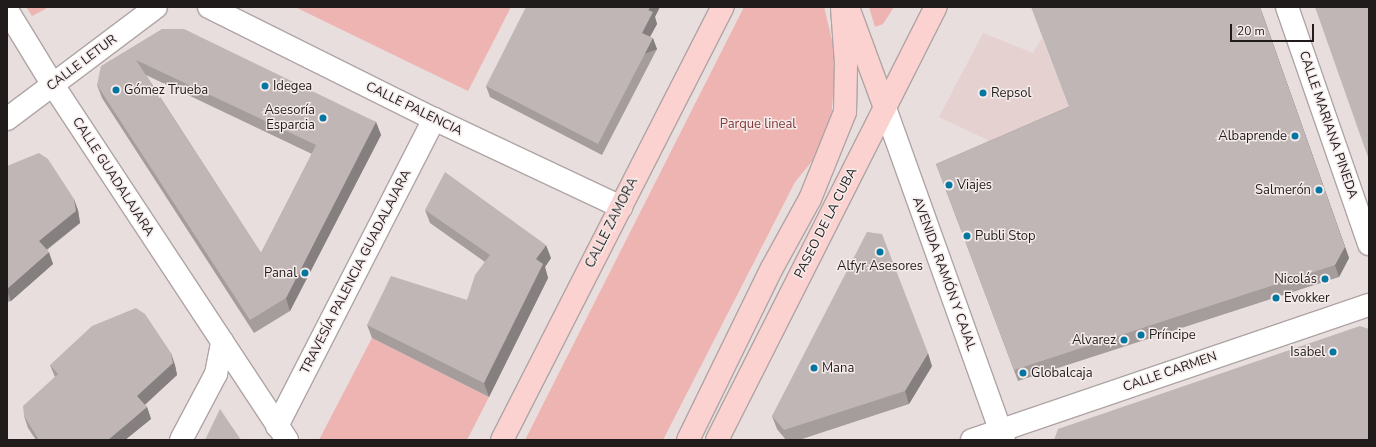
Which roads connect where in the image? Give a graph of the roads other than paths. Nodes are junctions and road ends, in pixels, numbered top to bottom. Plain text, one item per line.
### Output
1 (156, 7) edge
2 (210, 7) edge
3 (723, 7) edge
4 (842, 7) edge
5 (848, 7) edge
6 (936, 7) edge
7 (1287, 7) edge
8 (7, 10) edge
9 (53, 84) junction
10 (885, 108) junction
11 (434, 119) junction
12 (7, 120) edge
13 (621, 207) junction
14 (1369, 244) edge
15 (1369, 305) edge
16 (222, 342) junction
17 (282, 433) edge
18 (1002, 435) edge
19 (182, 440) edge
20 (502, 440) edge
21 (688, 440) edge
22 (717, 440) edge
23 (972, 440) edge

1 - 9 street, CALLE LETUR
2 - 11 street, CALLE PALENCIA
3 - 13 main road, CALLE ZAMORA
4 - 21 main road
5 - 10 main road
6 - 10 main road, PASEO DE LA CUBA
7 - 14 street, CALLE MARIANA PINEDA
8 - 9 street, CALLE GUADALAJARA
9 - 12 street, CALLE LETUR
9 - 16 street, CALLE GUADALAJARA
10 - 18 street, AVENIDA RAMÓN Y CAJAL
10 - 22 main road, PASEO DE LA CUBA
11 - 13 street, CALLE PALENCIA
11 - 17 street, TRAVESÍA PALENCIA GUADALAJARA
13 - 20 main road, CALLE ZAMORA
15 - 18 street, CALLE CARMEN
16 - 17 street, CALLE GUADALAJARA
16 - 19 street
18 - 23 street, CALLE CARMEN

